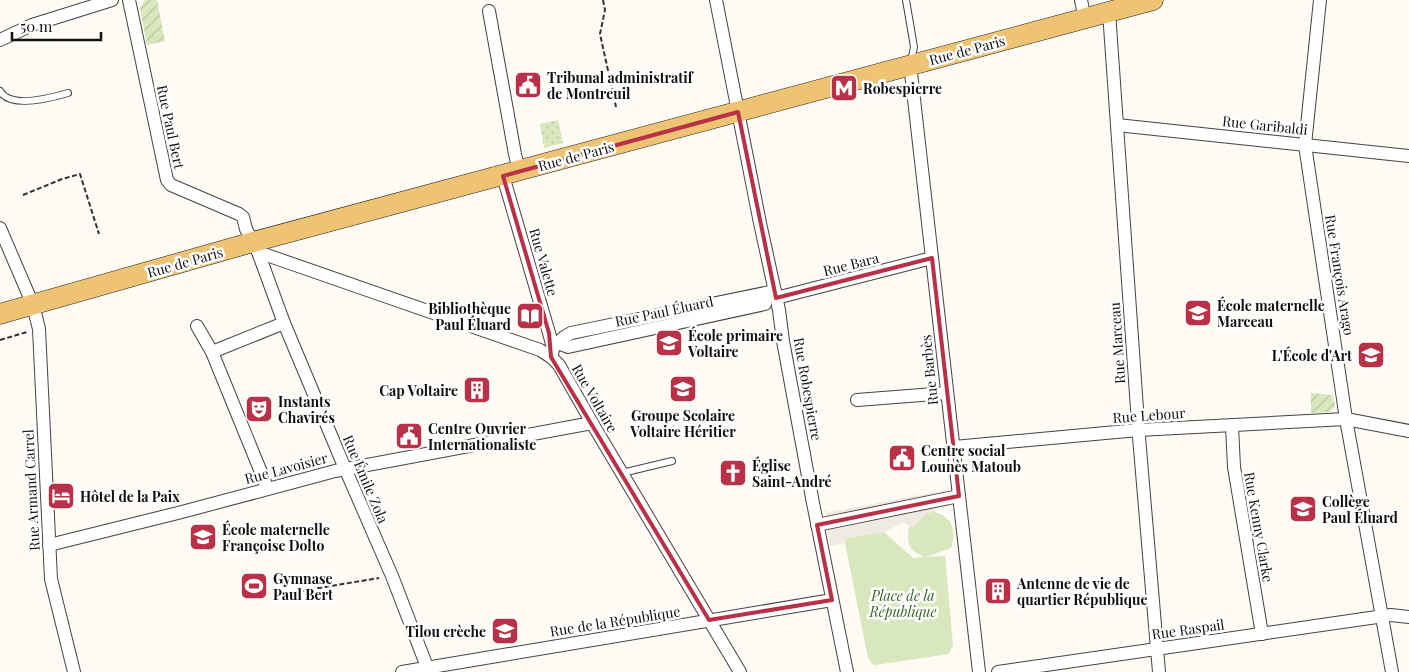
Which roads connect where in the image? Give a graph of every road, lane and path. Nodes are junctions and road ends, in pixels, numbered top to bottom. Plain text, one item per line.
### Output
1 (112, 0) edge
2 (129, 0) edge
3 (603, 0) edge
4 (716, 0) edge
5 (906, 0) edge
6 (1153, 0) edge
7 (1320, 0) edge
8 (1083, 9) edge
9 (489, 10) dead end
10 (1109, 12) junction
11 (0, 40) edge
12 (910, 64) junction
13 (0, 91) edge
14 (68, 93) dead end
15 (616, 107) dead end
16 (738, 112) junction
17 (1117, 125) junction
18 (1305, 145) junction
19 (1409, 156) edge
20 (511, 174) junction
21 (23, 195) dead end
22 (0, 229) edge
23 (99, 234) dead end
24 (255, 247) junction
25 (932, 258) junction
26 (773, 294) junction
27 (33, 305) junction
28 (0, 314) edge
29 (284, 323) junction
30 (197, 326) dead end
31 (39, 329) junction
32 (0, 340) edge
33 (554, 349) junction
34 (212, 352) junction
35 (947, 393) junction
36 (857, 400) dead end
37 (1346, 419) junction
38 (592, 423) junction
39 (1232, 426) junction
40 (1138, 430) junction
41 (1409, 431) edge
42 (954, 447) junction
43 (672, 461) dead end
44 (345, 469) junction
45 (622, 474) junction
46 (266, 489) junction
47 (959, 496) junction
48 (817, 525) junction
49 (49, 545) junction
50 (392, 576) junction
51 (296, 592) dead end
52 (832, 600) junction
53 (1382, 616) junction
54 (1409, 617) edge
55 (709, 620) junction
56 (1262, 634) junction
57 (1156, 648) junction
58 (428, 670) edge
59 (74, 672) edge
60 (402, 672) edge
61 (740, 672) edge
62 (846, 672) edge
63 (979, 672) edge
64 (998, 672) edge
65 (1159, 672) edge
66 (1392, 672) edge

1 - 11 street
2 - 24 street, Rue Paul Bert
3 - 15 path
4 - 16 street, Rue Robespierre
5 - 12 lane
6 - 10 main road, Rue de Paris
7 - 18 street, Rue François Arago
8 - 10 main road, Rue de Paris
8 - 12 main road, Rue de Paris
9 - 20 street, Rue Valette
10 - 17 street, Rue Marceau
12 - 16 main road, Rue de Paris
12 - 25 street, Rue Barbès
13 - 14 lane
16 - 20 main road, Rue de Paris
16 - 26 street, Rue Robespierre
17 - 18 street, Rue Garibaldi
17 - 40 street, Rue Marceau
18 - 19 street, Rue Garibaldi
18 - 37 street, Rue François Arago
20 - 24 main road, Rue de Paris
20 - 33 street, Rue Valette
21 - 23 path
22 - 27 street, Rue Armand Carrel
24 - 27 main road, Rue de Paris
24 - 29 street, Rue Émile Zola
24 - 33 street, Rue Voltaire
25 - 26 street, Rue Bara
25 - 35 street, Rue Barbès
26 - 33 street, Rue Paul Éluard
26 - 48 street, Rue Robespierre
27 - 28 main road, Rue de Paris
27 - 31 street, Rue Armand Carrel
29 - 34 street
29 - 44 street, Rue Émile Zola
30 - 34 street
31 - 32 path
31 - 49 street, Rue Armand Carrel
33 - 38 street, Rue Voltaire
34 - 46 street
35 - 36 street
35 - 42 street, Rue Barbès
37 - 39 street, Rue Lebour
37 - 41 street, Rue Lebour
37 - 53 street, Rue François Arago
38 - 44 street, Rue Lavoisier
38 - 45 street, Rue Voltaire
39 - 40 street, Rue Lebour
39 - 56 street, Rue Kenny Clarke
40 - 42 street, Rue Lebour
40 - 57 street, Rue Marceau
42 - 47 street, Rue Barbès
43 - 45 lane
44 - 46 street, Rue Lavoisier
44 - 50 street, Rue Émile Zola
45 - 55 street, Rue Voltaire
46 - 49 street, Rue Lavoisier
47 - 48 street
47 - 63 street, Rue Barbès
48 - 52 street, Rue Robespierre
49 - 59 street, Rue Armand Carrel
50 - 51 path
50 - 58 street, Rue Émile Zola
52 - 55 street, Rue de la République
52 - 62 street, Rue Robespierre
53 - 54 street, Rue Raspail
53 - 56 street, Rue Raspail
53 - 66 street, Rue François Arago
55 - 58 street, Rue de la République
55 - 61 street, Rue Voltaire
56 - 57 street, Rue Raspail
57 - 64 street, Rue Raspail
57 - 65 street, Rue Marceau
58 - 60 street, Rue de la République

